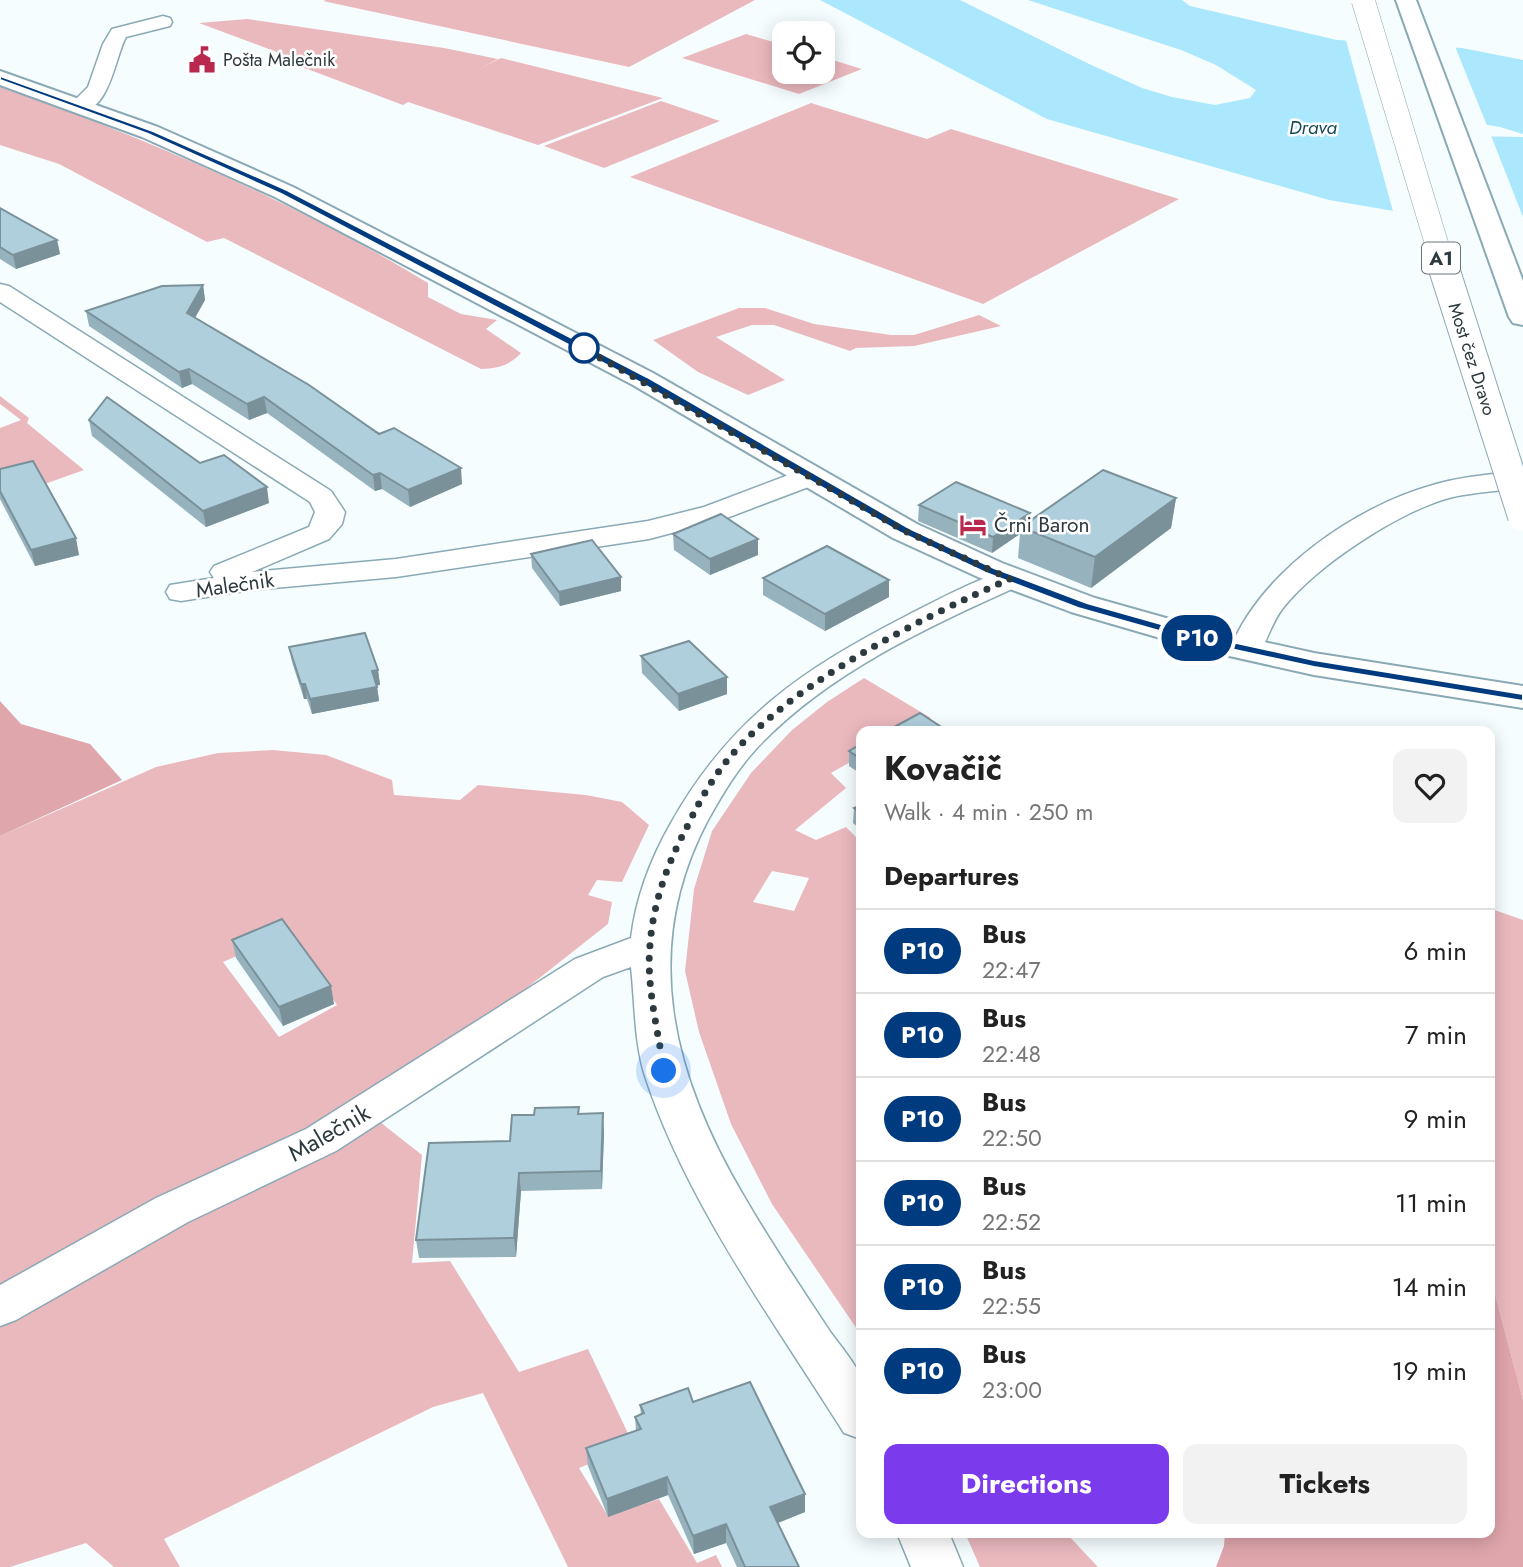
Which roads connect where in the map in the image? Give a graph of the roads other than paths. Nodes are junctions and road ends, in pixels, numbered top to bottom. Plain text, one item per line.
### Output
1 (1363, 0) edge
2 (1406, 0) edge
3 (163, 22) dead end
4 (0, 78) edge
5 (79, 106) junction
6 (0, 291) edge
7 (1523, 317) edge
8 (809, 478) junction
9 (1523, 479) edge
10 (1523, 516) edge
11 (1010, 579) junction
12 (1246, 649) junction
13 (1523, 697) edge
14 (649, 946) junction
15 (0, 1307) edge
16 (856, 1410) edge
17 (925, 1538) edge
18 (937, 1567) edge

1 - 10 main road, Most čez Dravo / A1, bridge
2 - 7 main road
3 - 5 street
4 - 5 main road
5 - 8 main road
6 - 8 street, Malečnik
8 - 11 main road
9 - 12 street
11 - 12 main road
11 - 14 street
12 - 13 main road
14 - 15 street, Malečnik
14 - 16 street
17 - 18 street

